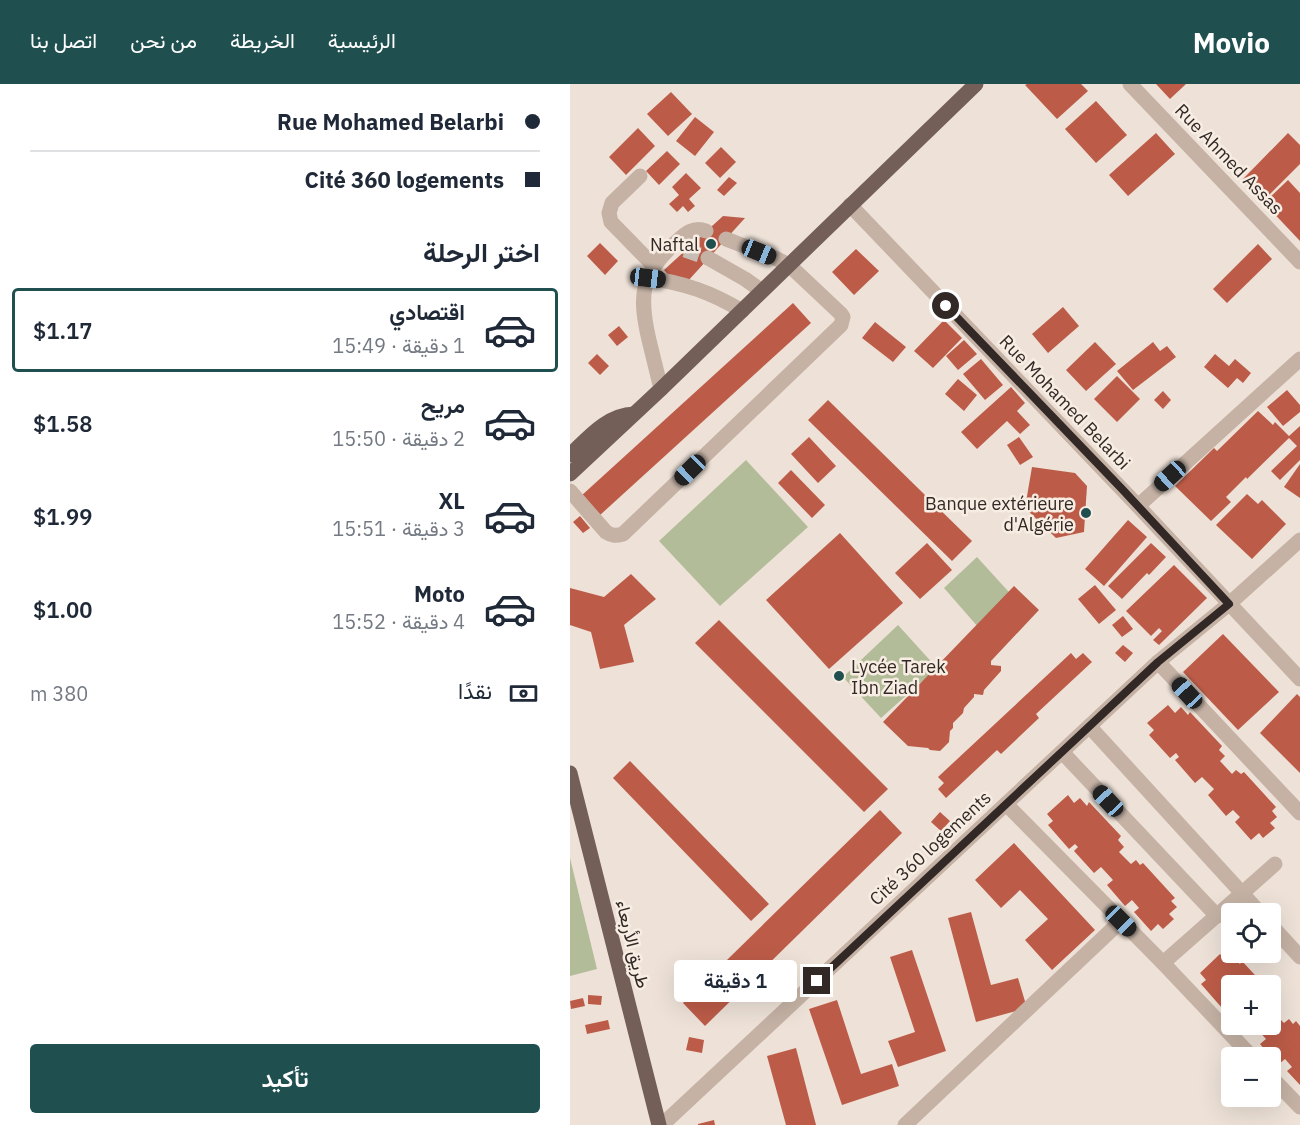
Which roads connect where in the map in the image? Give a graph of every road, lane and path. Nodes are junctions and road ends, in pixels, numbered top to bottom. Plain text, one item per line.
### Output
1 (976, 84) edge
2 (1130, 84) edge
3 (640, 176) dead end
4 (850, 206) junction
5 (706, 231) dead end
6 (726, 239) dead end
7 (708, 258) tunnel mouth
8 (1300, 262) edge
9 (789, 265) junction
10 (651, 272) junction
11 (762, 291) junction
12 (742, 311) junction
13 (1300, 359) edge
14 (661, 389) junction
15 (634, 414) junction
16 (570, 455) edge
17 (570, 474) edge
18 (570, 491) edge
19 (1137, 506) junction
20 (1300, 540) edge
21 (1229, 604) junction
22 (1158, 662) junction
23 (1300, 679) edge
24 (1090, 727) junction
25 (1062, 752) junction
26 (570, 773) edge
27 (1006, 804) junction
28 (1300, 813) edge
29 (1275, 864) dead end
30 (1243, 893) junction
31 (1252, 903) edge
32 (1217, 916) junction
33 (1121, 921) junction
34 (1281, 936) edge
35 (1300, 957) edge
36 (1163, 963) junction
37 (1243, 1047) edge
38 (1281, 1087) edge
39 (1300, 1107) edge
40 (660, 1125) edge
41 (905, 1125) edge

1 - 4 main road
2 - 8 street, Rue Ahmed Assas
3 - 10 street
4 - 9 main road
4 - 19 street, Rue Mohamed Belarbi
5 - 10 street
6 - 9 street
7 - 11 street
9 - 11 main road
9 - 18 street
10 - 12 street
10 - 14 street
11 - 12 main road
12 - 14 main road
13 - 19 street
14 - 15 main road
15 - 16 main road
15 - 17 main road
19 - 21 street, Rue Mohamed Belarbi
20 - 21 street, Cité 360 logements
21 - 22 street, Cité 360 logements
21 - 23 street, Rue Mohamed Belarbi
22 - 24 street, Cité 360 logements
22 - 28 street
24 - 25 street, Cité 360 logements
24 - 30 street
25 - 27 street, Cité 360 logements
25 - 32 street
26 - 40 main road, طريق الأربعاء
27 - 33 street
27 - 40 street, Cité 360 logements
29 - 30 street
30 - 31 street
30 - 32 street
32 - 36 street
33 - 36 street
33 - 41 street
34 - 35 street
36 - 37 street
38 - 39 street

